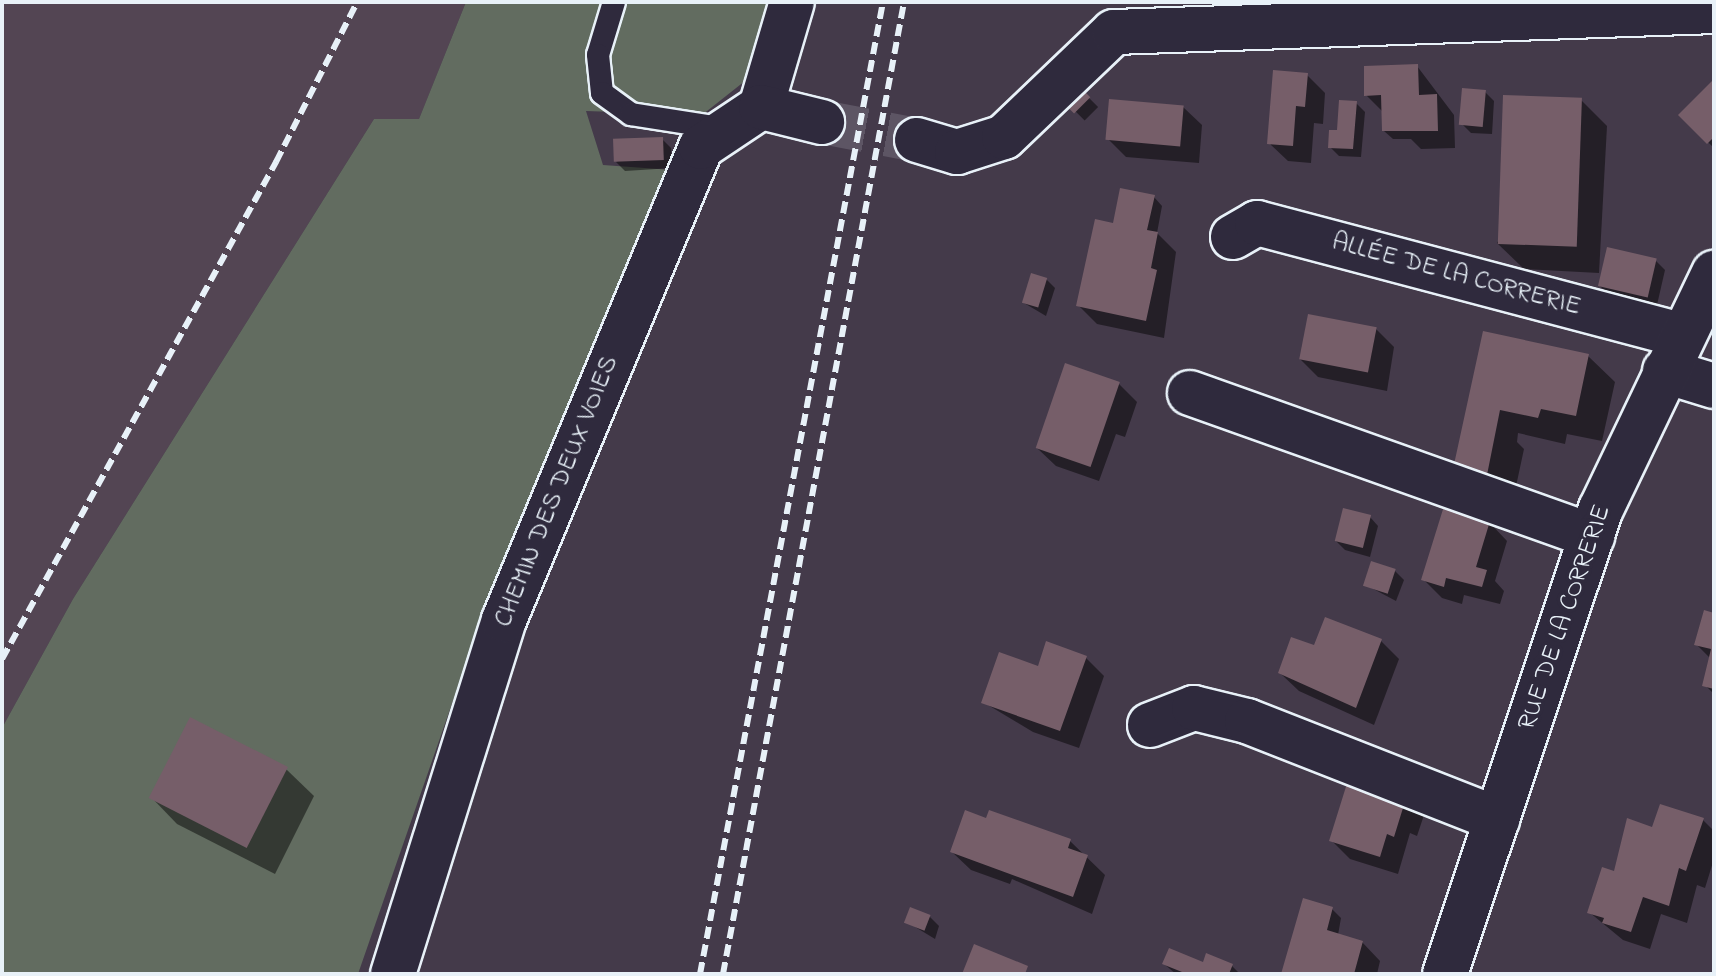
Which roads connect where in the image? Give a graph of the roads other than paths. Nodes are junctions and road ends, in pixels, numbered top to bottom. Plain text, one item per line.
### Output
1 (614, 2) edge
2 (792, 2) edge
3 (1475, 11) edge
4 (1714, 11) edge
5 (1117, 17) edge
6 (744, 118) junction
7 (822, 122) tunnel mouth
8 (917, 140) tunnel mouth
9 (1233, 237) dead end
10 (1714, 273) edge
11 (1674, 353) junction
12 (1714, 386) edge
13 (1190, 393) dead end
14 (1592, 536) junction
15 (1150, 725) dead end
16 (1497, 819) junction
17 (393, 974) edge
18 (1445, 974) edge

1 - 6 lane
2 - 6 street
3 - 4 street
3 - 5 street
5 - 8 street
6 - 7 street
6 - 17 street, CHEMIN DES DEUX VOIES
9 - 11 street, ALLÉE DE LA CORRERIE
10 - 11 street, RUE DE LA CORRERIE
11 - 12 street, ALLÉE DE LA CORRERIE
11 - 14 street, RUE DE LA CORRERIE
13 - 14 street
14 - 16 street, RUE DE LA CORRERIE
15 - 16 street
16 - 18 street, RUE DE LA CORRERIE

